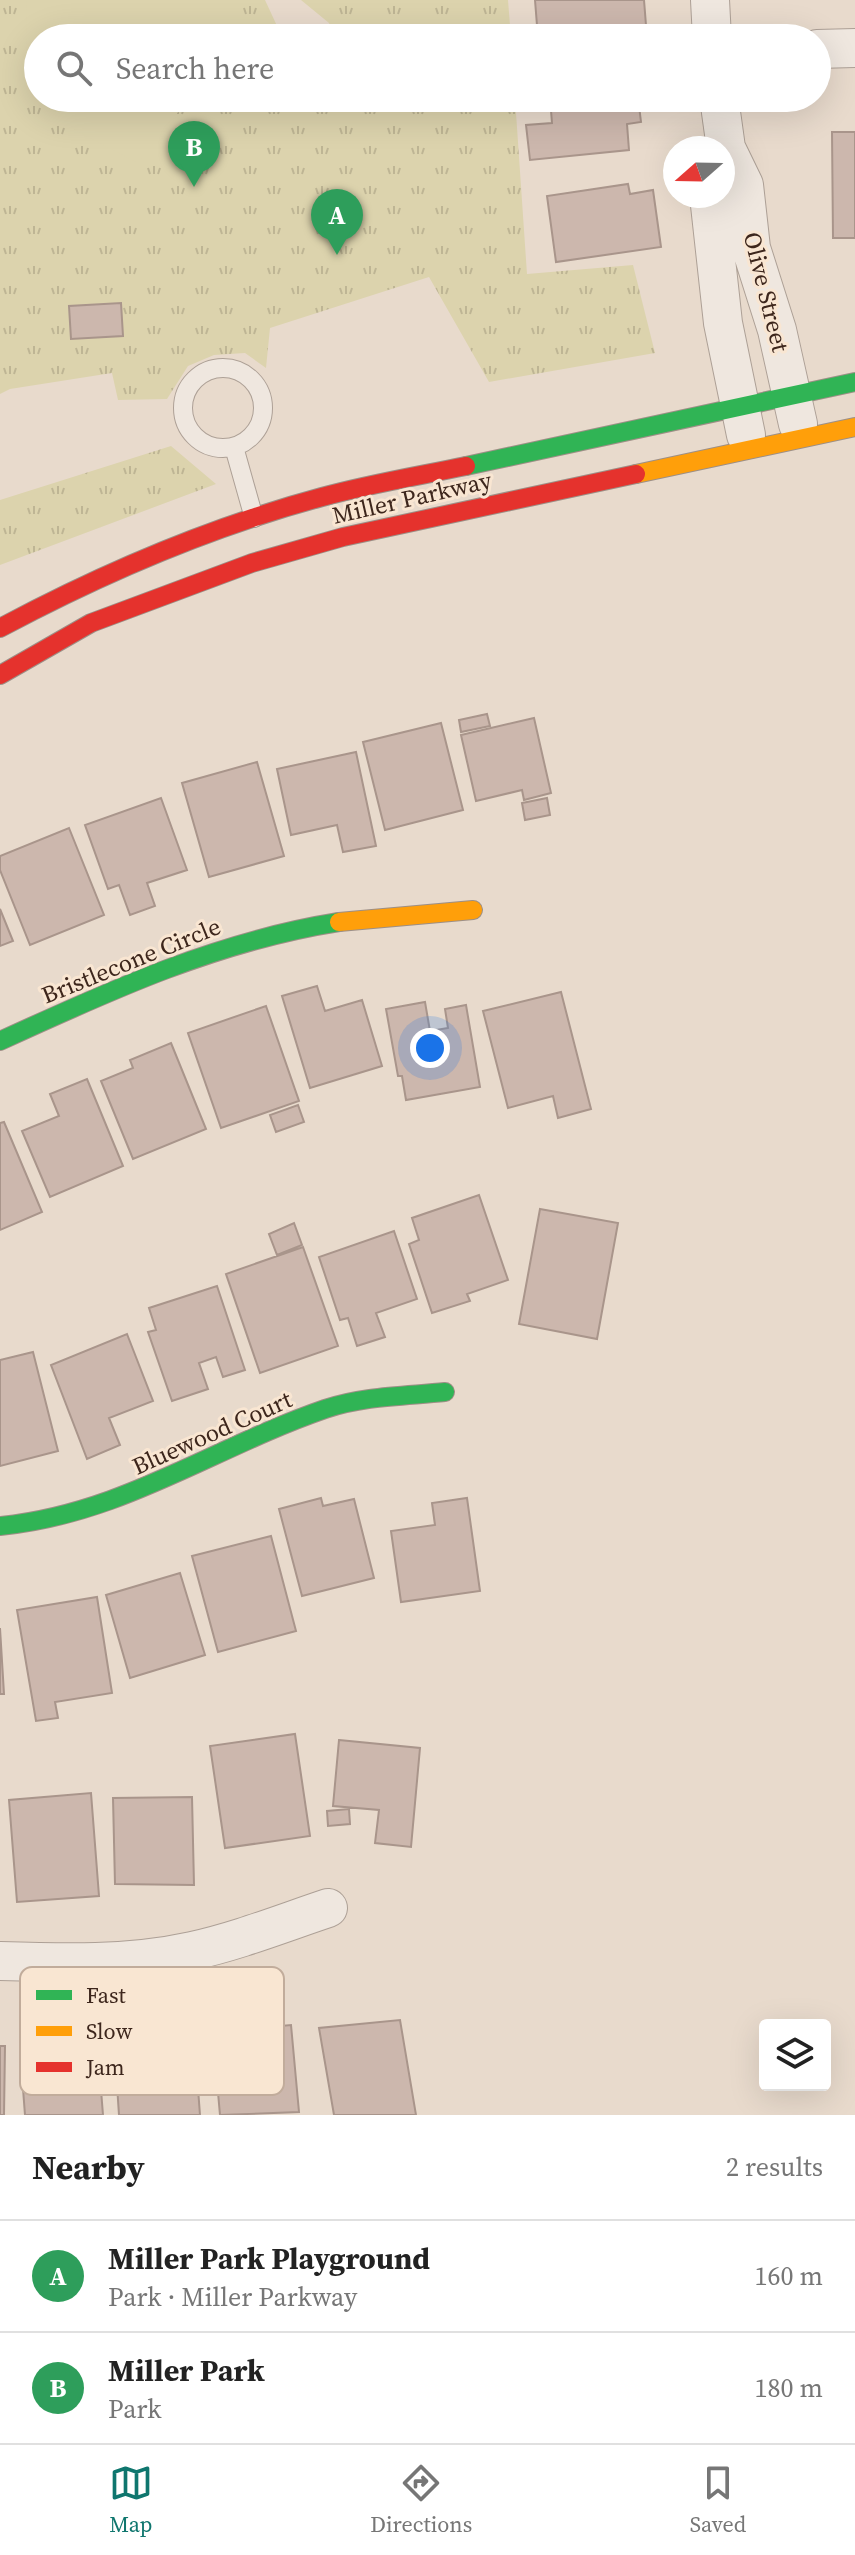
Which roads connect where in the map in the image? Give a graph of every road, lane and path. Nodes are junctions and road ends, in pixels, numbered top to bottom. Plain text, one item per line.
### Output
1 (710, 0) edge
2 (711, 24) edge
3 (855, 48) edge
4 (831, 49) edge
5 (720, 112) edge
6 (723, 136) edge
7 (735, 170) edge
8 (713, 208) edge
9 (742, 293) junction
10 (855, 382) edge
11 (792, 396) junction
12 (740, 407) junction
13 (855, 427) edge
14 (801, 438) junction
15 (234, 447) junction
16 (749, 449) junction
17 (259, 537) junction
18 (0, 628) edge
19 (0, 675) edge
20 (473, 910) dead end
21 (0, 1041) edge
22 (445, 1392) dead end
23 (0, 1526) edge
24 (328, 1908) dead end
25 (0, 1961) edge

1 - 2 street
3 - 4 street
5 - 6 street, Olive Street
7 - 9 street, Olive Street
8 - 9 street, Olive Street
9 - 11 street, Olive Street
9 - 12 street, Olive Street
10 - 11 street, Miller Parkway
11 - 12 street, Miller Parkway
11 - 14 street, Olive Street
12 - 16 street, Olive Street
12 - 17 street, Miller Parkway
13 - 14 street, Miller Parkway
14 - 16 street, Miller Parkway
15 - 15 lane
15 - 17 lane
16 - 17 street, Miller Parkway
17 - 18 street, Miller Parkway
17 - 19 street, Miller Parkway
20 - 21 street, Bristlecone Circle
22 - 23 street, Bluewood Court
24 - 25 street

